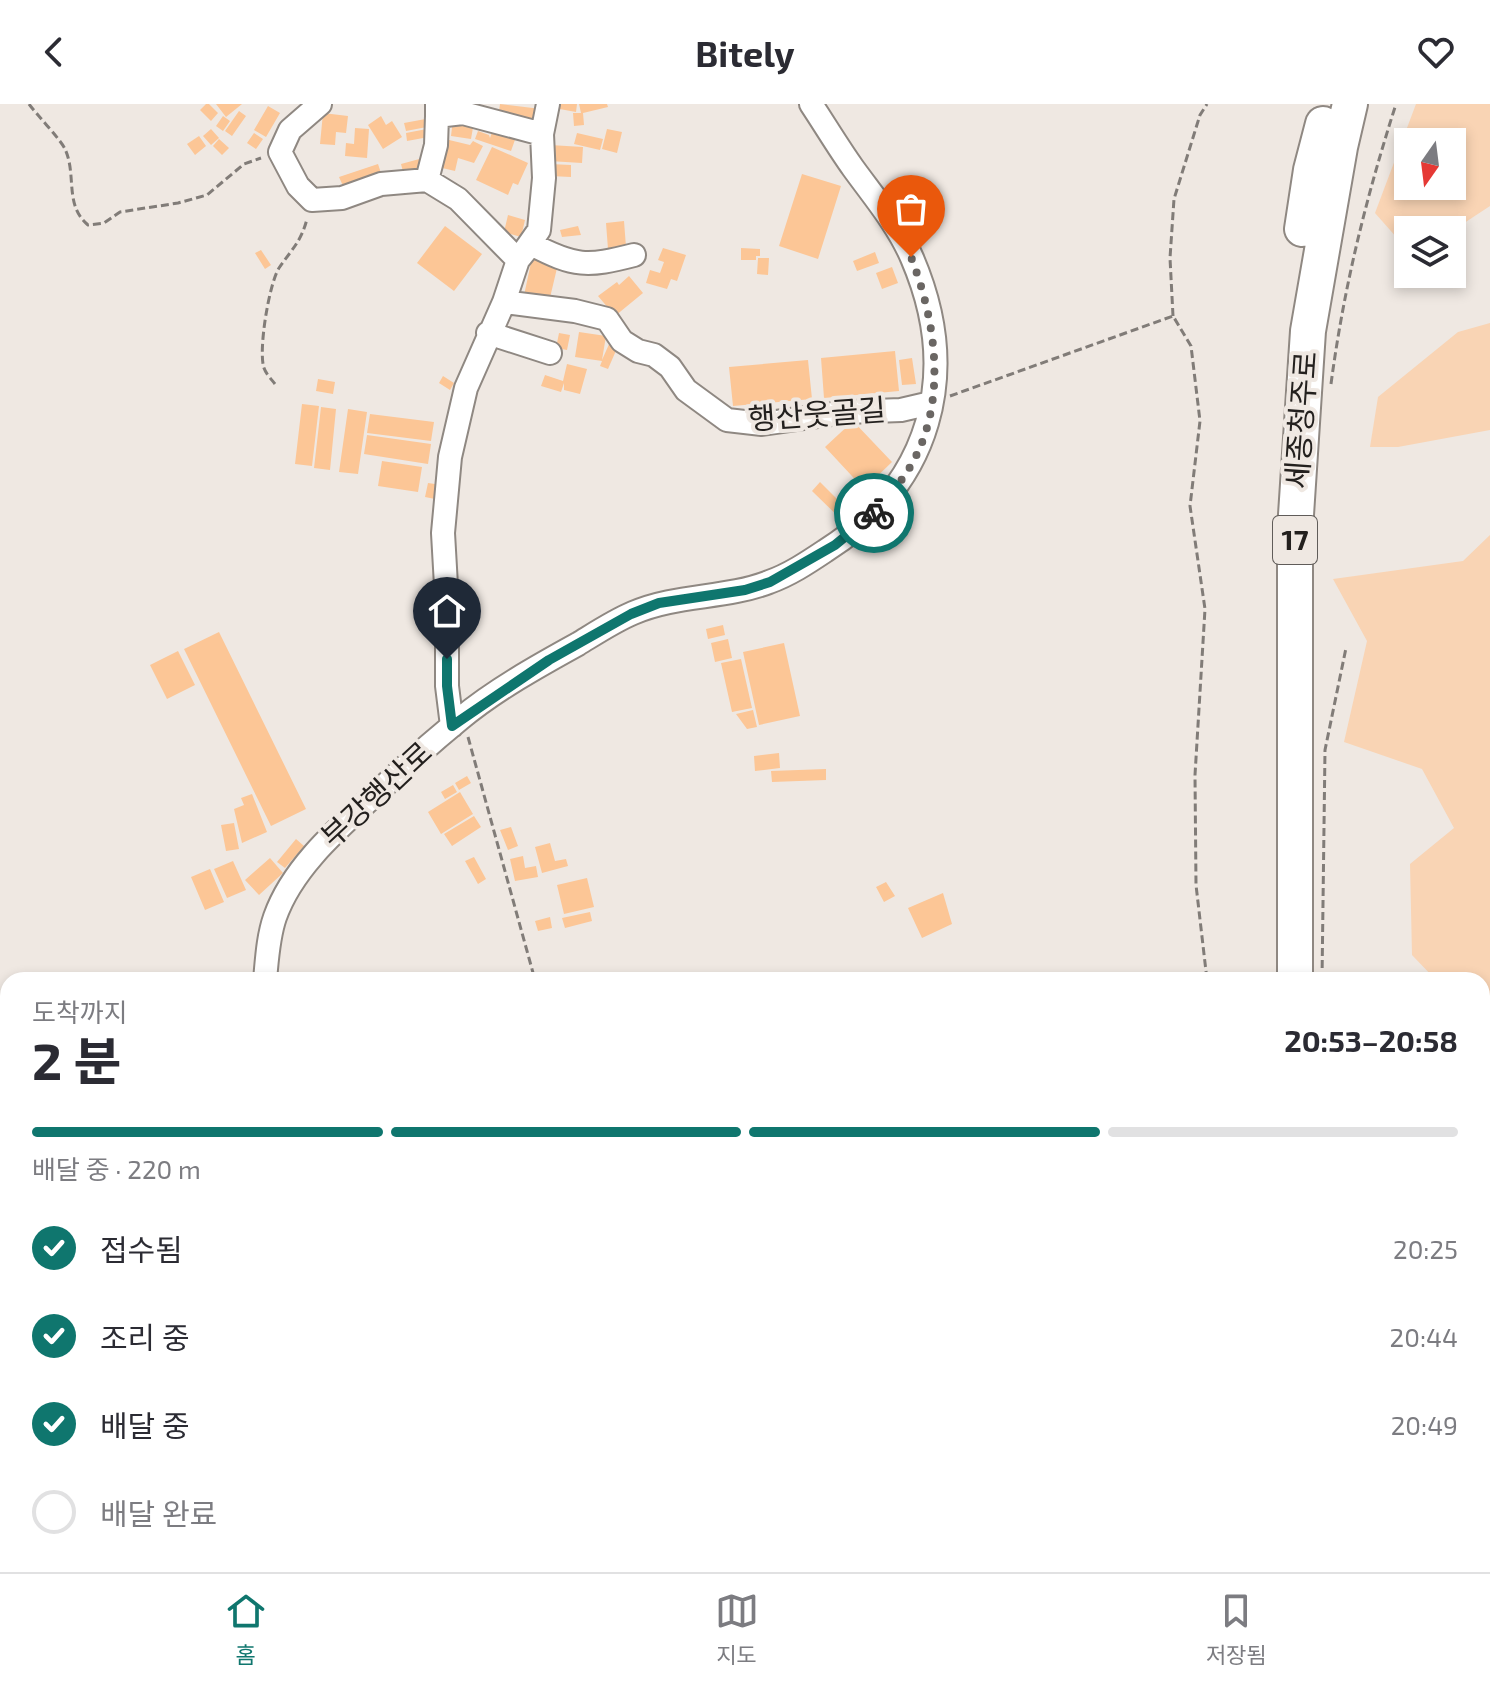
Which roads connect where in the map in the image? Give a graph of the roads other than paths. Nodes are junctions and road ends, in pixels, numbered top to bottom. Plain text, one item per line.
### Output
1 (320, 104) edge
2 (548, 104) edge
3 (811, 104) edge
4 (1328, 104) edge
5 (1350, 104) edge
6 (437, 110) edge
7 (542, 134) junction
8 (427, 180) junction
9 (525, 252) junction
10 (634, 255) dead end
11 (504, 302) junction
12 (488, 333) junction
13 (550, 353) dead end
14 (931, 403) junction
15 (457, 721) junction
16 (266, 972) edge
17 (1277, 972) edge
18 (1295, 972) edge

1 - 8 street
2 - 7 street
3 - 14 street, 부강행산로
4 - 17 highway, 세종청주로 / 17
5 - 18 highway, 세종청주로 / 17
6 - 7 street
6 - 8 street
7 - 9 street
8 - 9 street
9 - 10 street
9 - 11 street
11 - 12 street
11 - 14 street, 행산웃골길
12 - 13 street
12 - 15 street
14 - 15 street, 부강행산로
15 - 16 street, 부강행산로

